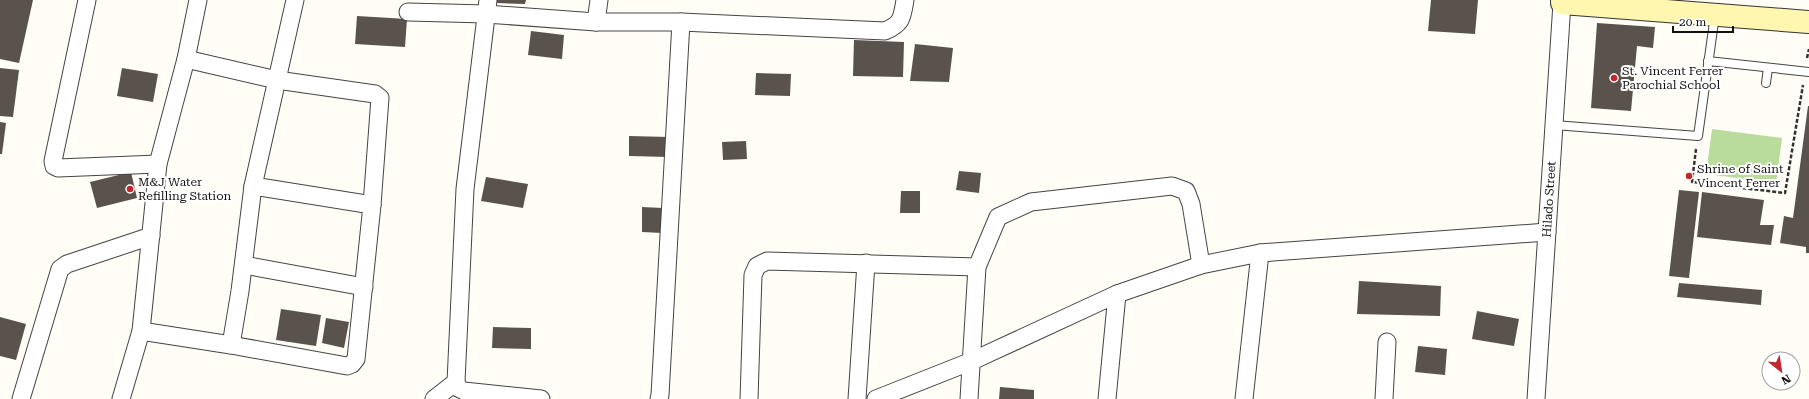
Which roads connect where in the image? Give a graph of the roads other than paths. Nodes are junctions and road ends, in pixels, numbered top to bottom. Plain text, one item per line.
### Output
1 (87, 0) edge
2 (198, 0) edge
3 (295, 0) edge
4 (599, 0) edge
5 (905, 0) edge
6 (1562, 1) edge
7 (487, 7) edge
8 (408, 12) dead end
9 (1715, 15) junction
10 (596, 22) junction
11 (681, 22) junction
12 (1809, 22) edge
13 (186, 59) junction
14 (1708, 61) junction
15 (1768, 68) junction
16 (1807, 72) edge
17 (277, 80) junction
18 (1766, 82) dead end
19 (1554, 125) junction
20 (158, 164) junction
21 (253, 186) junction
22 (372, 205) junction
23 (1547, 232) junction
24 (151, 236) junction
25 (1260, 254) junction
26 (866, 263) junction
27 (244, 264) junction
28 (1201, 265) junction
29 (977, 267) junction
30 (364, 287) junction
31 (1117, 294) junction
32 (141, 331) junction
33 (1387, 342) dead end
34 (231, 344) junction
35 (972, 361) junction
36 (456, 382) junction
37 (21, 399) edge
38 (121, 399) edge
39 (434, 399) edge
40 (541, 399) edge
41 (658, 399) edge
42 (749, 399) edge
43 (857, 399) edge
44 (876, 399) edge
45 (969, 399) edge
46 (1107, 399) edge
47 (1244, 399) edge
48 (1384, 399) edge
49 (1536, 399) edge

1 - 20 street
2 - 13 street
3 - 17 street
4 - 10 street
5 - 11 street
6 - 9 main road
6 - 19 street, Hilado Street
7 - 8 street
7 - 10 street
7 - 36 street
9 - 12 main road
9 - 14 lane
10 - 11 street
11 - 41 street
13 - 17 street
13 - 20 street
14 - 15 lane
14 - 19 lane
15 - 16 lane
15 - 18 lane
17 - 21 street
17 - 22 street
19 - 23 street, Hilado Street
20 - 24 street
21 - 22 street
21 - 27 street
22 - 30 street
23 - 25 street
23 - 49 street, Hilado Street
24 - 32 street
24 - 37 street
25 - 28 street
25 - 47 street
26 - 29 street
26 - 42 street
26 - 43 street
27 - 30 street
27 - 34 street
28 - 29 street
28 - 31 street
29 - 35 street
30 - 34 street
31 - 35 street
31 - 46 street
32 - 34 street
32 - 38 street
33 - 48 street
35 - 44 street
35 - 45 street
36 - 39 street
36 - 40 street

